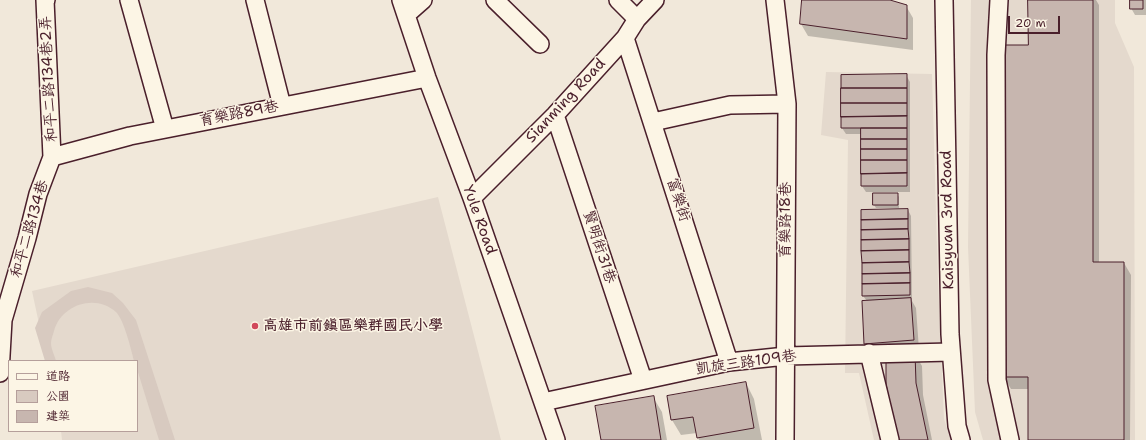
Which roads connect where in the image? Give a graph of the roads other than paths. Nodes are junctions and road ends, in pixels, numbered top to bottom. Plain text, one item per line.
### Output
1 (45, 0) edge
2 (129, 0) edge
3 (255, 0) edge
4 (423, 0) edge
5 (495, 0) edge
6 (618, 0) edge
7 (655, 0) edge
8 (775, 0) edge
9 (944, 0) edge
10 (1000, 0) edge
11 (403, 7) edge
12 (637, 19) junction
13 (625, 38) junction
14 (540, 44) dead end
15 (427, 78) junction
16 (787, 104) junction
17 (282, 106) junction
18 (555, 115) junction
19 (653, 122) junction
20 (165, 129) junction
21 (52, 157) junction
22 (472, 198) junction
23 (952, 352) junction
24 (869, 353) junction
25 (786, 356) junction
26 (729, 362) junction
27 (0, 373) edge
28 (643, 380) junction
29 (543, 402) junction
30 (556, 440) edge
31 (785, 440) edge
32 (890, 440) edge
33 (961, 440) edge
34 (1010, 440) edge

1 - 21 street, 和平二路134巷2弄
2 - 20 street
3 - 17 street
4 - 11 street
5 - 14 street
6 - 12 street
7 - 12 street, Sianming Road
8 - 16 street, 育樂路18巷
9 - 23 street, Kaisyuan 3rd Road
10 - 34 street
11 - 15 street, Yule Road
12 - 13 street, Sianming Road
13 - 18 street, Sianming Road
13 - 19 street, 富樂街
15 - 17 street, 育樂路89巷
15 - 22 street, Yule Road
16 - 19 street
16 - 25 street, 育樂路18巷
17 - 20 street, 育樂路89巷
18 - 22 street, Sianming Road
18 - 28 street, 賢明街31巷
19 - 26 street, 富樂街
20 - 21 street, 育樂路89巷
21 - 27 street, 和平二路134巷
22 - 29 street, Yule Road
23 - 24 street, 凱旋三路109巷
23 - 33 street, Kaisyuan 3rd Road
24 - 25 street, 凱旋三路109巷
24 - 32 street
25 - 26 street, 凱旋三路109巷
25 - 31 street, 育樂路18巷
26 - 28 street, 凱旋三路109巷
28 - 29 street, 凱旋三路109巷
29 - 30 street, Yule Road

